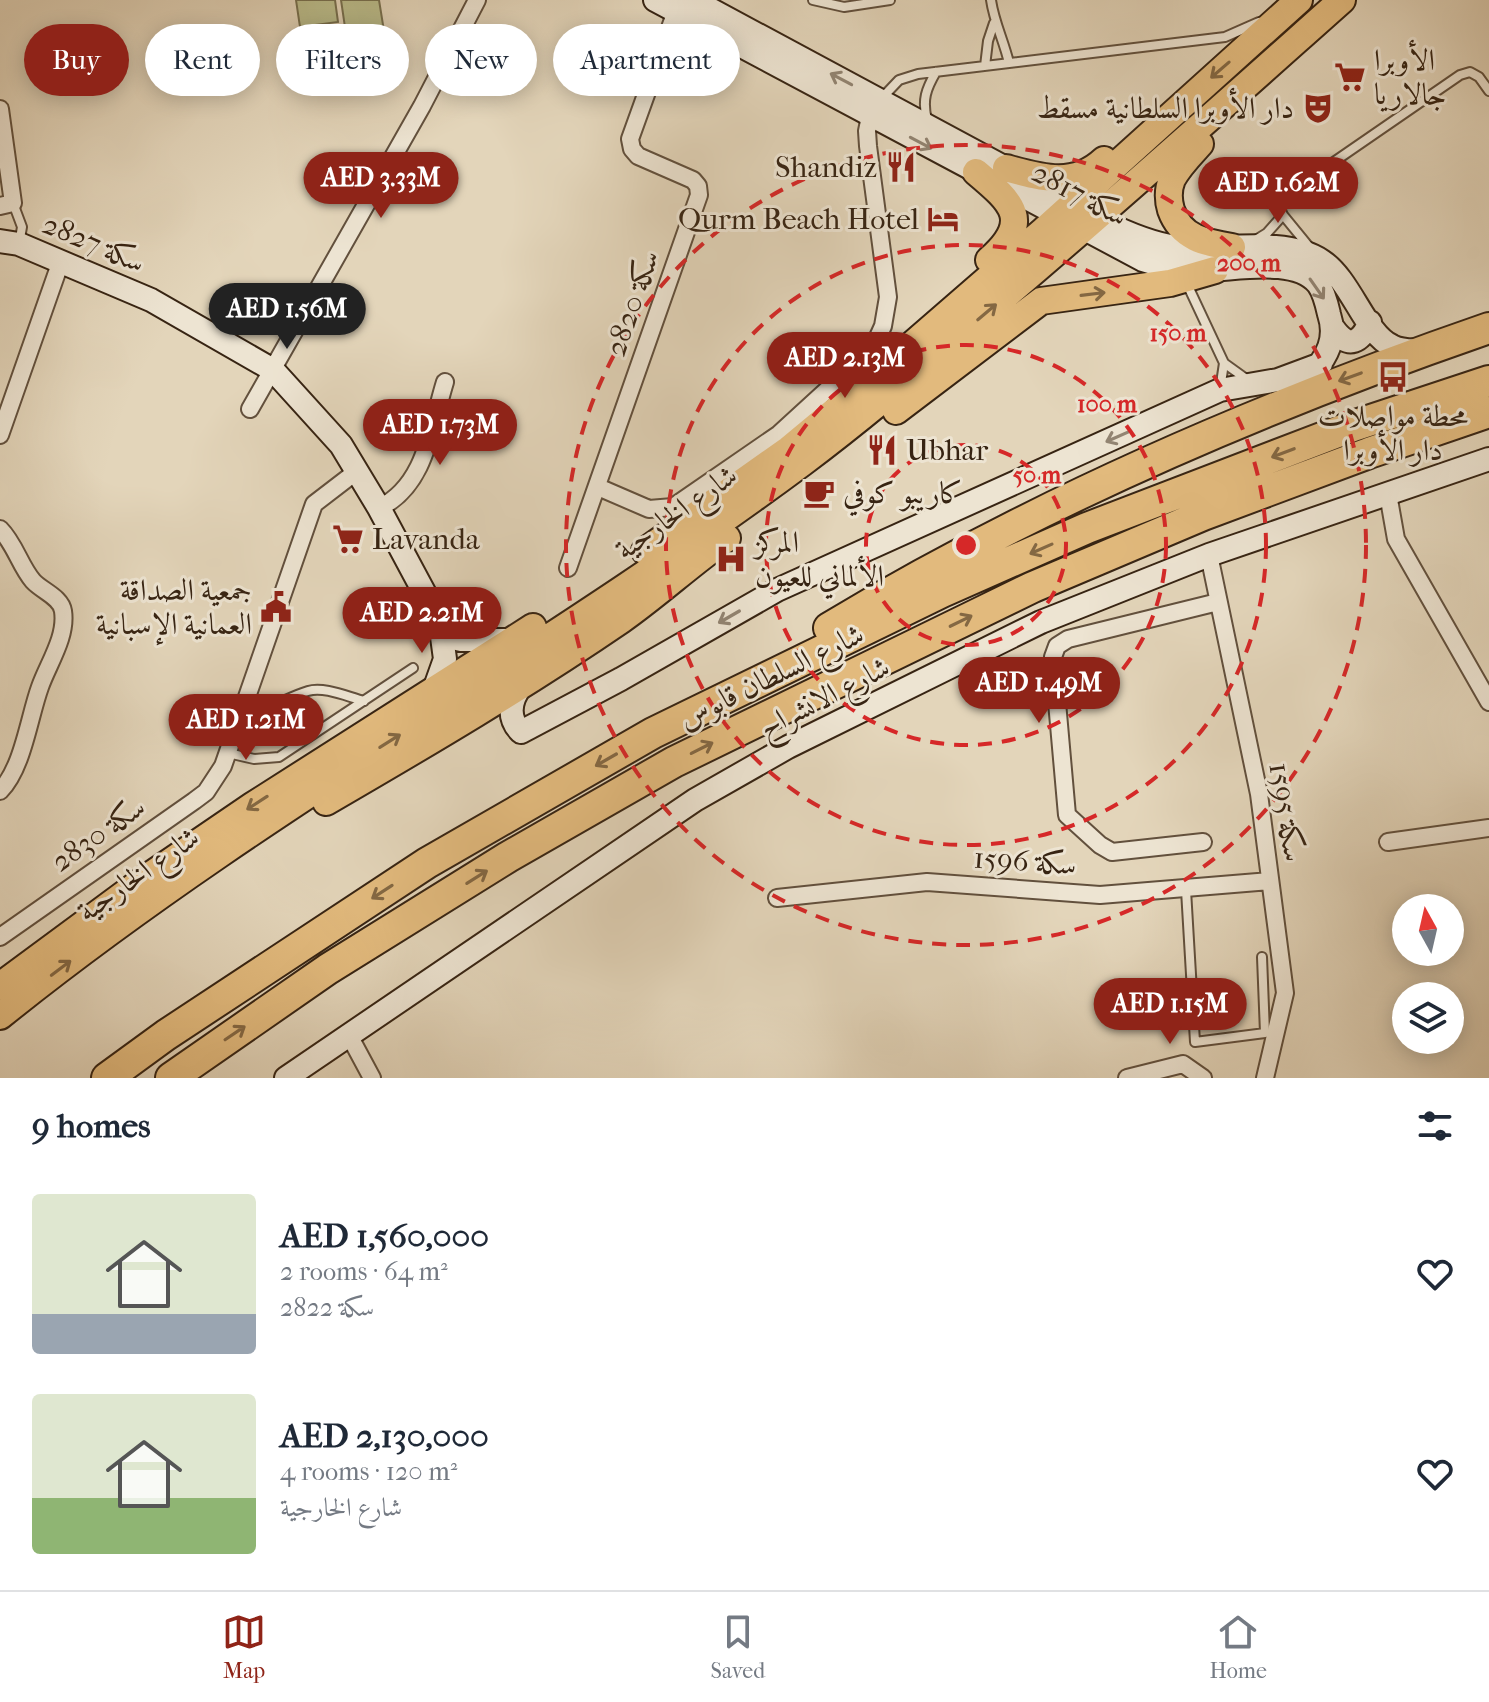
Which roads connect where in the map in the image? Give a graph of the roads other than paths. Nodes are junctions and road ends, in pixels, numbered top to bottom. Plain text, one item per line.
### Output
1 (815, 0) edge
2 (887, 0) edge
3 (991, 0) edge
4 (1299, 0) edge
5 (1342, 0) edge
6 (474, 3) edge
7 (676, 3) edge
8 (853, 4) edge
9 (994, 23) junction
10 (1284, 51) junction
11 (1009, 63) junction
12 (985, 66) junction
13 (936, 72) junction
14 (1489, 91) edge
15 (1181, 104) junction
16 (875, 108) junction
17 (0, 109) edge
18 (928, 126) junction
19 (1006, 168) junction
20 (976, 172) junction
21 (1250, 192) junction
22 (1277, 201) junction
23 (6, 204) edge
24 (1066, 210) junction
25 (1283, 215) junction
26 (1090, 223) junction
27 (9, 243) edge
28 (1232, 247) junction
29 (1322, 260) junction
30 (61, 261) junction
31 (1215, 270) junction
32 (1184, 279) junction
33 (1370, 322) junction
34 (1489, 328) edge
35 (1334, 329) junction
36 (1424, 351) junction
37 (894, 358) junction
38 (1224, 363) junction
39 (1321, 364) junction
40 (273, 370) junction
41 (1489, 381) edge
42 (445, 382) dead end
43 (1253, 383) junction
44 (1220, 390) junction
45 (250, 409) dead end
46 (1489, 412) edge
47 (1226, 426) junction
48 (0, 435) edge
49 (1489, 459) edge
50 (357, 471) junction
51 (598, 487) junction
52 (1388, 494) junction
53 (379, 508) junction
54 (0, 529) edge
55 (1209, 555) junction
56 (669, 557) junction
57 (568, 568) dead end
58 (1218, 602) junction
59 (440, 622) junction
60 (514, 640) junction
61 (577, 648) junction
62 (413, 668) dead end
63 (521, 686) junction
64 (434, 690) junction
65 (364, 701) junction
66 (1489, 702) edge
67 (242, 713) junction
68 (653, 733) junction
69 (228, 753) junction
70 (0, 791) edge
71 (1489, 828) edge
72 (1203, 842) dead end
73 (1388, 842) dead end
74 (1270, 881) junction
75 (1186, 890) junction
76 (165, 894) junction
77 (777, 898) dead end
78 (0, 937) edge
79 (1262, 957) dead end
80 (0, 986) edge
81 (0, 1016) edge
82 (350, 1037) junction
83 (1261, 1077) edge
84 (107, 1078) edge
85 (171, 1078) edge
86 (286, 1078) edge
87 (372, 1078) edge
88 (1127, 1078) edge
89 (1203, 1078) edge

1 - 8 lane
2 - 8 lane
3 - 9 lane
4 - 11 lane
4 -> 15 main road, شارع الخارجية
5 - 10 main road, شارع الخارجية
6 - 40 street
7 - 16 street, سكة 2817
7 - 51 street, سكة 2820
9 - 11 lane
9 - 12 lane
10 - 26 main road, شارع الخارجية
10 - 28 main road
11 - 12 lane
12 - 13 lane
13 - 16 lane
13 - 18 lane
14 - 22 lane
15 - 19 main road
15 - 24 main road, شارع الخارجية
16 - 18 street, سكة 2817
16 -> 20 street, سكة 2817
16 - 51 street
17 - 23 street
18 - 19 street, سكة 2817
19 - 24 street, سكة 2817
20 - 24 street, سكة 2817
20 - 37 main road
21 - 21 lane
21 - 22 lane
22 - 25 lane
23 - 27 lane
24 - 26 street, سكة 2817
24 - 37 main road, شارع الخارجية
25 - 28 lane
25 - 29 lane
26 - 28 street, سكة 2817
26 - 31 street, سكة 2817
56 -> 26 main road, شارع الخارجية
27 - 30 street, سكة 2827
28 - 29 street, سكة 2817
29 - 33 street
30 - 40 street, سكة 2827
30 - 48 street
31 - 32 main road
31 -> 35 street, سكة 2817
32 - 38 lane
61 -> 32 main road
33 - 35 street
33 - 36 street
34 - 36 highway
35 - 39 street
36 -> 47 highway
37 - 60 main road, شارع الخارجية
38 - 43 lane
38 - 44 lane
39 - 43 street
39 - 47 street
40 - 45 street
40 - 50 street, سكة 2827
41 -> 68 highway, شارع السلطان قابوس
42 - 53 street
43 - 44 street
44 -> 63 street
85 -> 46 highway, شارع السلطان قابوس
47 - 68 highway
49 - 52 street, شارع الانشراح
50 - 53 street, سكة 2827
50 - 67 street, سكة 2830
51 - 57 street, سكة 2820
52 - 55 street, شارع الانشراح
52 - 66 street
53 - 59 street, سكة 2827
54 - 70 street
55 - 58 street, سكة 1595
55 - 82 street, شارع الانشراح
56 - 61 main road
76 -> 56 main road, شارع الخارجية
58 - 72 street
58 - 74 street, سكة 1595
59 - 60 street
59 - 64 street, سكة 2827
60 - 64 main road, شارع الخارجية
61 - 63 main road
62 - 65 lane
63 - 76 main road
64 -> 80 main road, شارع الخارجية
65 - 67 lane
65 - 69 lane
67 - 69 street, سكة 2830
68 -> 84 highway, شارع السلطان قابوس
69 - 78 street, سكة 2830
71 - 73 street
74 - 75 street, سكة 1596
74 - 83 street, سكة 1595
75 - 77 street, سكة 1596
75 - 79 lane
81 -> 76 main road, شارع الخارجية
82 - 86 street, شارع الانشراح
82 - 87 street
88 - 89 street

